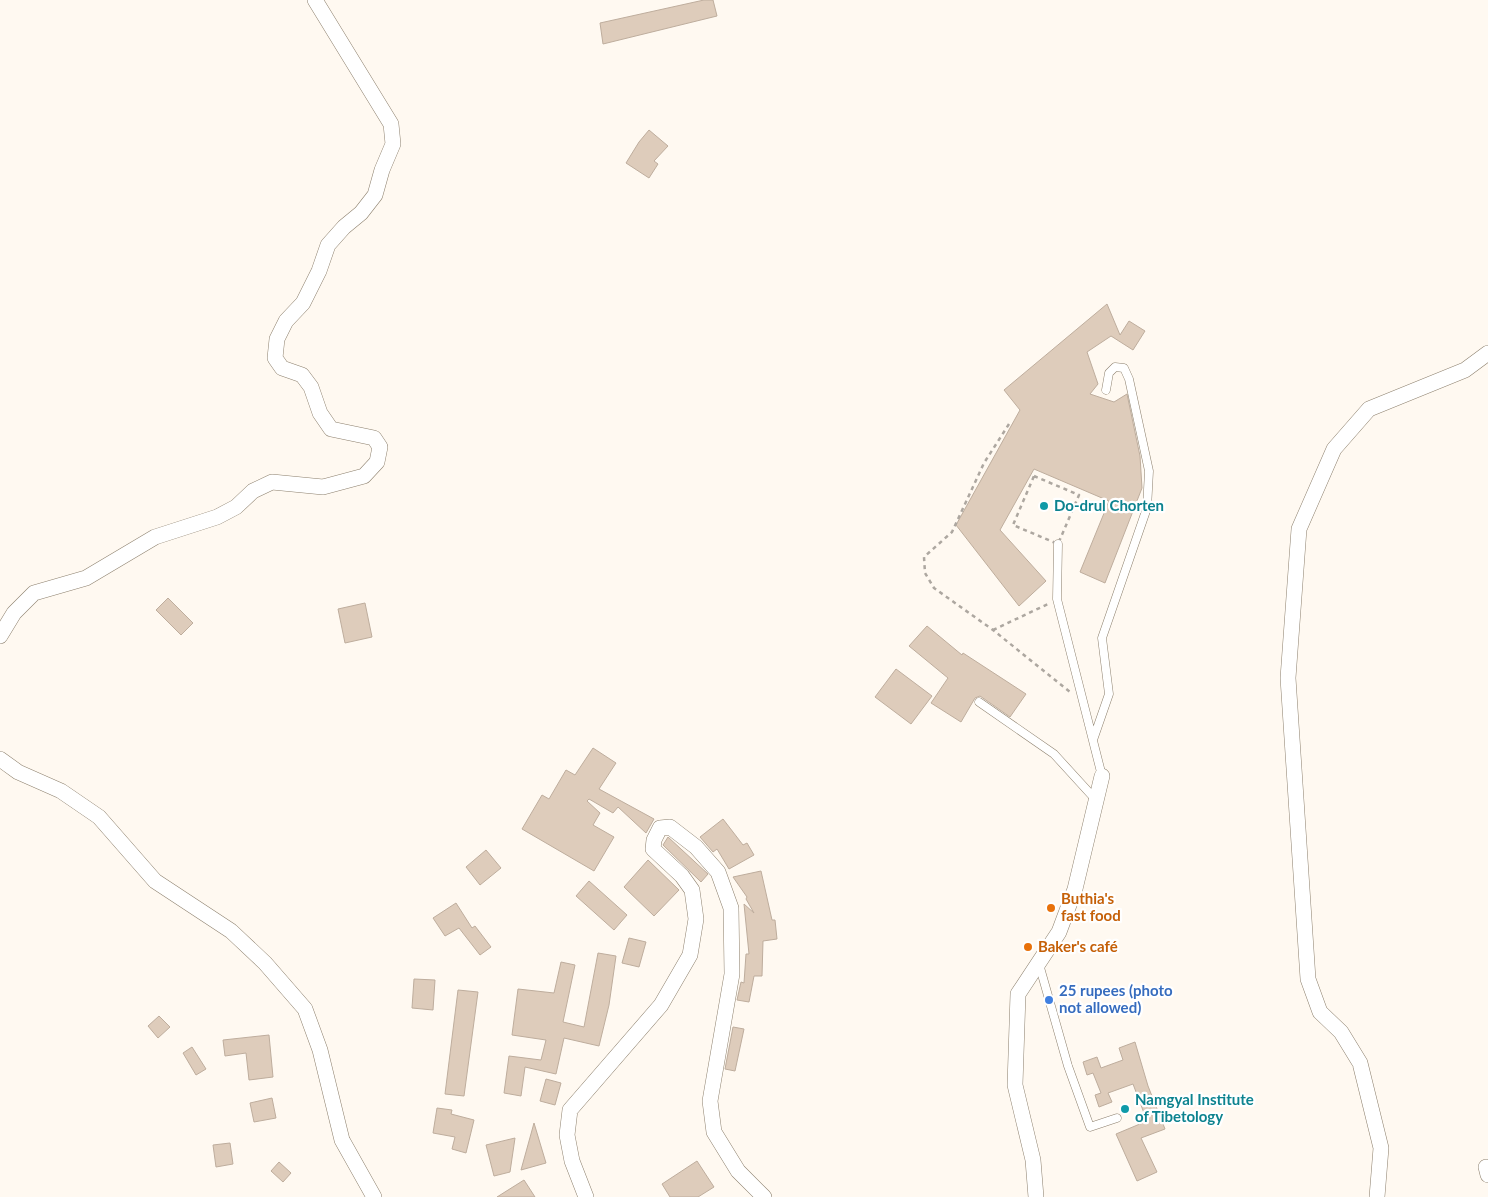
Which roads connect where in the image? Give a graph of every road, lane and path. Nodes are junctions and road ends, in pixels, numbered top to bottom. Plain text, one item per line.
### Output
1 (315, 0) edge
2 (1488, 353) edge
3 (1106, 390) dead end
4 (1009, 424) dead end
5 (1058, 544) junction
6 (1057, 599) junction
7 (993, 630) junction
8 (0, 636) edge
9 (979, 702) dead end
10 (1083, 702) junction
11 (1093, 740) junction
12 (0, 759) edge
13 (1102, 776) joint
14 (1098, 802) junction
15 (1039, 962) junction
16 (1117, 1118) dead end
17 (374, 1197) edge
18 (586, 1197) edge
19 (764, 1197) edge
20 (1036, 1197) edge
21 (1377, 1197) edge

1 - 8 street
2 - 21 street
3 - 11 lane
4 - 7 path
5 - 5 path
5 - 6 lane
6 - 7 path
6 - 10 lane
7 - 10 path
9 - 14 lane
10 - 11 lane
11 - 13 lane
12 - 17 street
13 - 14 street
14 - 15 street
15 - 16 lane
15 - 20 street
18 - 19 street

